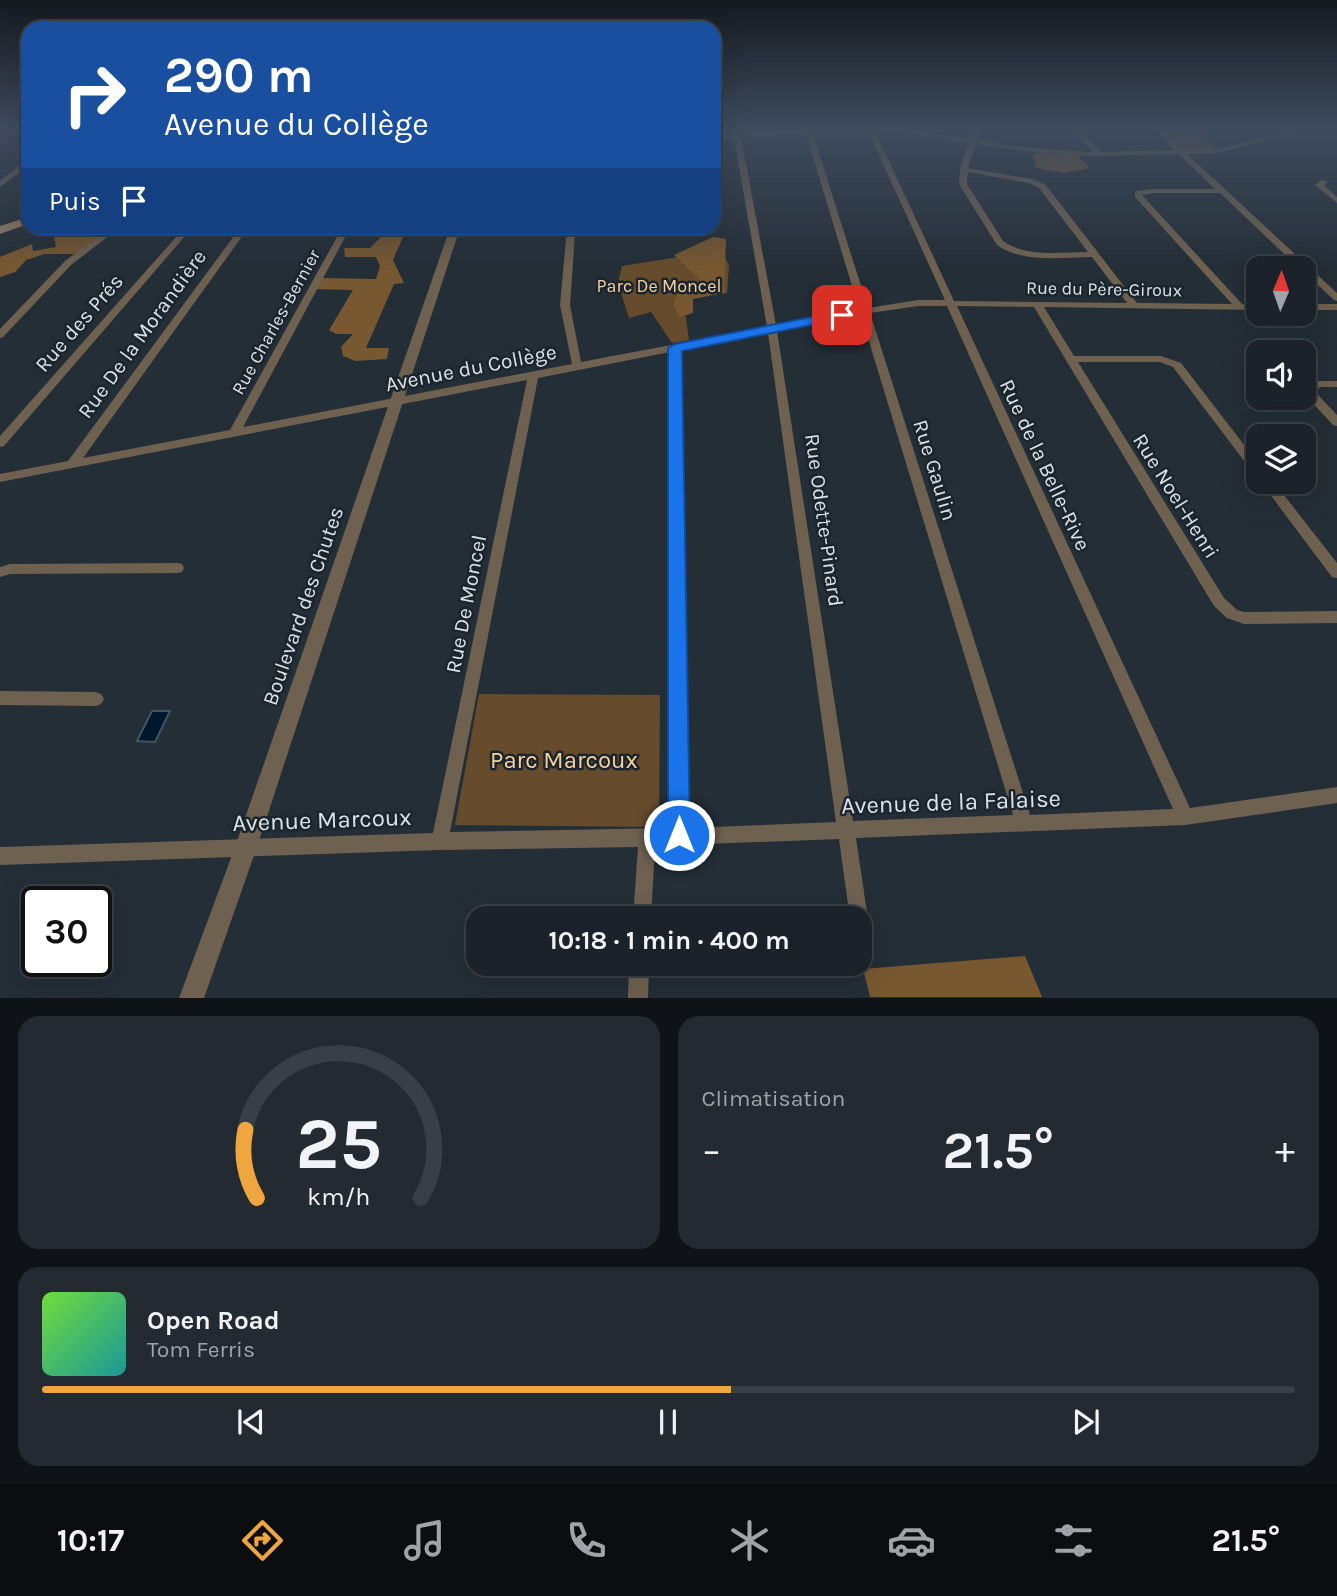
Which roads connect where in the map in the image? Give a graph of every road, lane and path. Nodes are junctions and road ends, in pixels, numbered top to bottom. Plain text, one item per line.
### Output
1 (745, 176) edge
2 (823, 176) edge
3 (892, 176) edge
4 (963, 176) edge
5 (999, 176) edge
6 (1206, 176) edge
7 (1337, 181) edge
8 (1324, 182) junction
9 (1222, 191) junction
10 (1337, 192) edge
11 (1337, 201) edge
12 (21, 222) edge
13 (0, 230) edge
14 (106, 235) edge
15 (182, 235) edge
16 (239, 235) edge
17 (341, 235) edge
18 (453, 235) edge
19 (571, 235) edge
20 (1095, 254) junction
21 (1337, 298) edge
22 (950, 303) junction
23 (1037, 304) junction
24 (1134, 305) junction
25 (1239, 306) junction
26 (1246, 306) edge
27 (1316, 307) edge
28 (1337, 307) edge
29 (865, 310) junction
30 (17, 316) junction
31 (0, 317) edge
32 (772, 328) junction
33 (0, 335) edge
34 (675, 348) junction
35 (1070, 359) junction
36 (576, 366) junction
37 (533, 376) junction
38 (1337, 384) edge
39 (396, 402) junction
40 (1337, 422) edge
41 (233, 433) junction
42 (0, 443) edge
43 (1246, 455) edge
44 (72, 464) junction
45 (0, 478) edge
46 (1276, 494) edge
47 (177, 568) dead end
48 (0, 572) edge
49 (1337, 573) edge
50 (1337, 617) edge
51 (0, 698) edge
52 (96, 699) dead end
53 (1337, 795) edge
54 (1185, 817) junction
55 (1024, 823) junction
56 (846, 830) junction
57 (679, 835) junction
58 (647, 838) junction
59 (440, 841) junction
60 (246, 847) junction
61 (0, 856) edge
62 (643, 906) edge
63 (857, 906) edge
64 (639, 976) edge
65 (191, 998) edge
66 (638, 998) edge

1 - 32 street, Rue Odette-Pinard
2 - 29 street, Rue Gaulin
3 - 22 street, Rue de la Belle-Rive
4 - 20 street
5 - 20 street
6 - 9 street
7 - 8 street
8 - 10 street
8 - 11 street
9 - 21 street
9 - 25 street
12 - 13 main road
14 - 30 street
15 - 42 street, Rue des Prés
16 - 44 street, Rue De la Morandière
17 - 41 street, Rue Charles-Bernier
18 - 39 street, Boulevard des Chutes
19 - 36 street
20 - 24 street
22 - 23 street, Rue du Père-Giroux
22 - 29 street, Avenue du Collège
22 - 54 street, Rue de la Belle-Rive
23 - 24 street, Rue du Père-Giroux
23 - 35 street, Rue Noel-Henri
24 - 25 street, Rue du Père-Giroux
25 - 26 street, Rue du Père-Giroux
27 - 28 street
29 - 32 street, Avenue du Collège
29 - 55 street, Rue Gaulin
30 - 31 street
30 - 33 street
32 - 34 street, Avenue du Collège
32 - 56 street, Rue Odette-Pinard
34 - 36 street, Avenue du Collège
34 - 57 street
35 - 43 street
35 - 50 street, Rue Noel-Henri
36 - 37 street, Avenue du Collège
37 - 39 street, Avenue du Collège
37 - 59 street, Rue De Moncel
38 - 40 street
39 - 41 street, Avenue du Collège
39 - 60 street, Boulevard des Chutes
41 - 44 street, Avenue du Collège
44 - 45 street, Avenue du Collège
46 - 49 street
47 - 48 street
51 - 52 street
53 - 54 street, Avenue de la Falaise
54 - 55 street, Avenue de la Falaise
55 - 56 street, Avenue de la Falaise
56 - 57 street, Avenue de la Falaise
56 - 63 street, Rue Odette-Pinard
57 - 58 street, Avenue de la Falaise
58 - 59 street, Avenue Marcoux
58 - 62 street
59 - 60 street, Avenue Marcoux
60 - 61 street, Avenue Marcoux
60 - 65 street, Boulevard des Chutes
64 - 66 street

